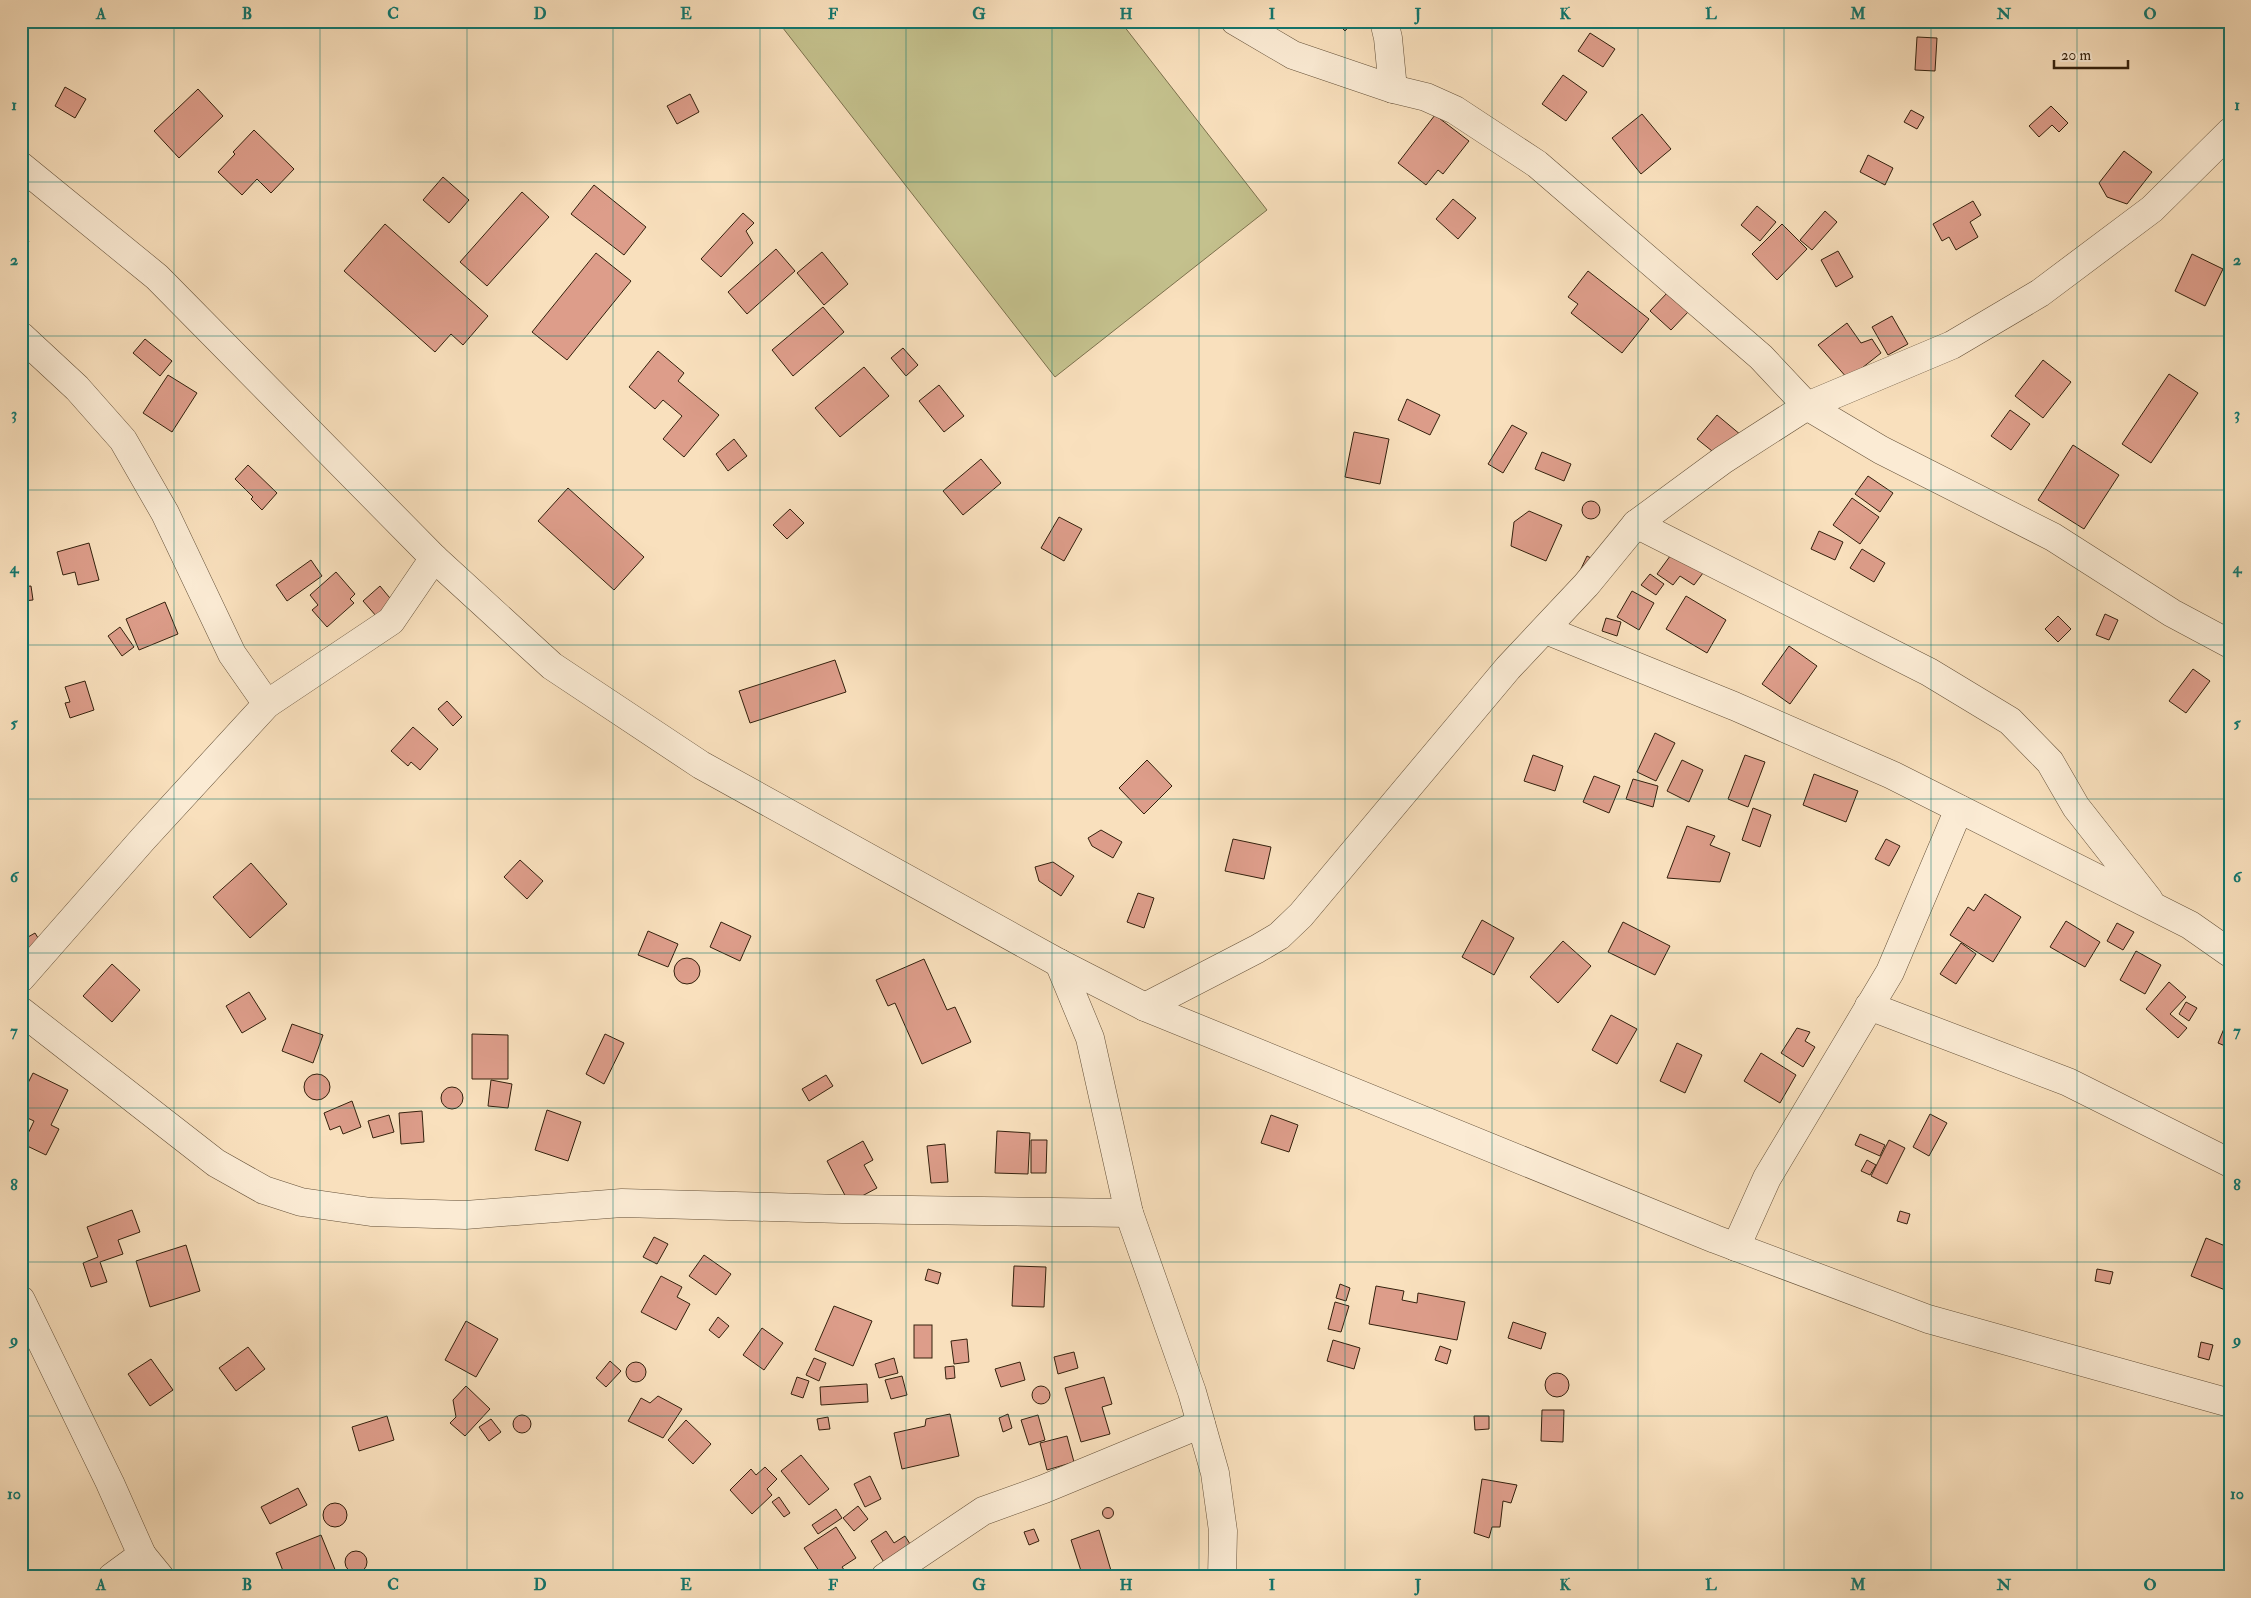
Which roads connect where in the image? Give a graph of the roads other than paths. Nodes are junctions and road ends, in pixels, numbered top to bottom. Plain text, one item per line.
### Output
1 (1235, 21) edge
2 (1384, 21) edge
3 (1393, 89) junction
4 (2230, 132) edge
5 (21, 166) edge
6 (21, 336) edge
7 (1807, 406) junction
8 (1636, 524) junction
9 (434, 558) junction
10 (1546, 630) junction
11 (2230, 644) edge
12 (267, 704) junction
13 (1958, 809) junction
14 (2154, 907) junction
15 (2230, 953) edge
16 (1059, 963) junction
17 (21, 978) edge
18 (1869, 1006) junction
19 (1145, 1007) junction
20 (21, 1011) edge
21 (2230, 1163) edge
22 (1129, 1213) junction
23 (1736, 1247) junction
24 (21, 1300) edge
25 (2230, 1403) edge
26 (1201, 1424) junction
27 (142, 1555) junction
28 (112, 1577) edge
29 (160, 1577) edge
30 (886, 1577) edge
31 (1222, 1577) edge

1 - 3 street
2 - 3 street
3 - 7 street
4 - 7 street
5 - 9 street
6 - 12 street
7 - 8 street
7 - 11 street
8 - 10 street
8 - 14 street
9 - 12 street
9 - 16 street
10 - 13 street
10 - 19 street
12 - 17 street
13 - 14 street
13 - 18 street
14 - 15 street
16 - 19 street
16 - 22 street
18 - 21 street
18 - 23 street
19 - 23 street
20 - 22 street
22 - 26 street
23 - 25 street
24 - 27 street
26 - 30 street
26 - 31 street
27 - 28 street
27 - 29 street

